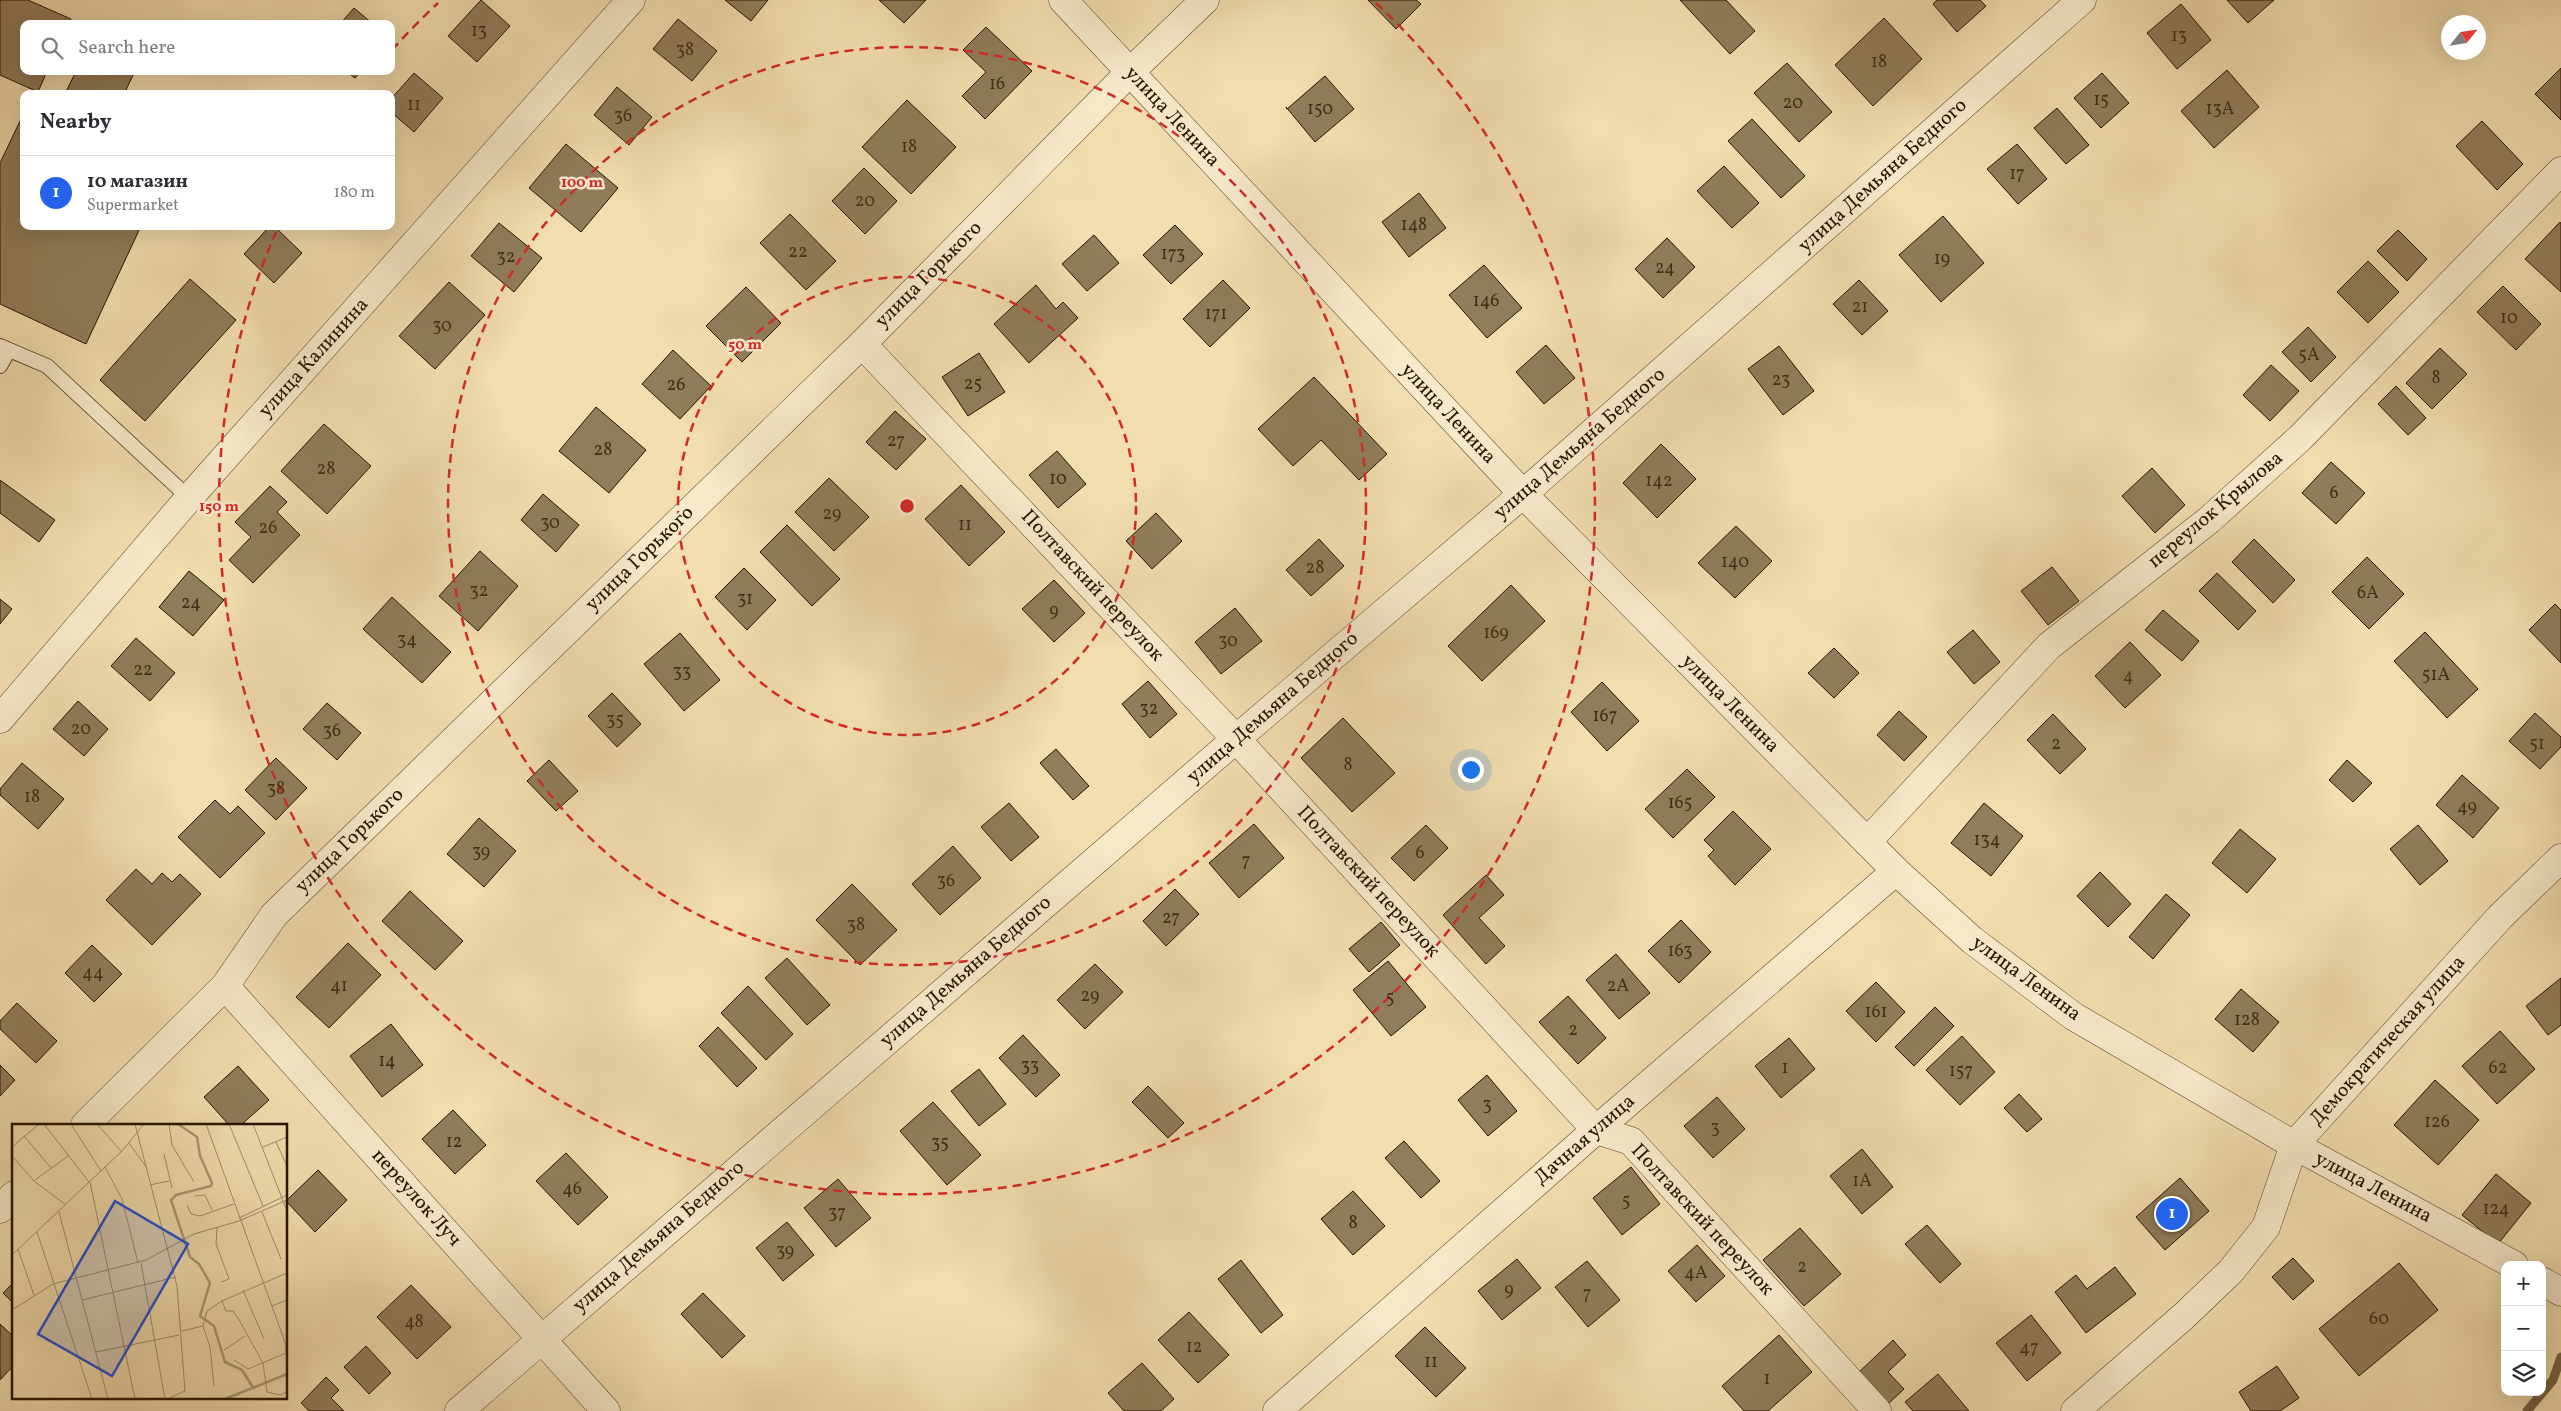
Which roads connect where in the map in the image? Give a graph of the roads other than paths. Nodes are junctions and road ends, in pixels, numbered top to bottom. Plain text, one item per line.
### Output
1 (631, 0) edge
2 (1063, 0) edge
3 (1205, 0) edge
4 (2082, 0) edge
5 (1130, 72) junction
6 (2561, 172) edge
7 (862, 344) junction
8 (5, 348) edge
9 (0, 366) edge
10 (1523, 494) junction
11 (189, 498) junction
12 (0, 719) edge
13 (1236, 739) junction
14 (1867, 842) junction
15 (2561, 858) edge
16 (1896, 871) junction
17 (225, 986) junction
18 (86, 1124) edge
19 (1596, 1130) junction
20 (2294, 1145) junction
21 (12, 1197) edge
22 (0, 1209) edge
23 (2507, 1261) edge
24 (2546, 1283) edge
25 (2561, 1292) edge
26 (542, 1338) junction
27 (458, 1411) edge
28 (606, 1411) edge
29 (1277, 1411) edge
30 (1877, 1411) edge
31 (2075, 1411) edge

1 - 11 street, улица Калинина
2 - 5 street, улица Ленина
3 - 5 street, улица Горького
4 - 10 street, улица Демьяна Бедного
5 - 7 street, улица Горького
5 - 10 street, улица Ленина
6 - 14 street, переулок Крылова
7 - 13 street, Полтавский переулок
7 - 17 street, улица Горького
8 - 9 lane
8 - 11 lane
10 - 13 street, улица Демьяна Бедного
10 - 14 street, улица Ленина
11 - 12 street, улица Калинина
13 - 19 street, Полтавский переулок
13 - 26 street, улица Демьяна Бедного
14 - 16 street, улица Ленина
15 - 20 street, Демократическая улица
16 - 19 street, Дачная улица
16 - 20 street, улица Ленина
17 - 18 street, улица Горького
17 - 26 street, переулок Луч
19 - 29 street, Дачная улица
19 - 30 street, Полтавский переулок
20 - 23 street, улица Ленина
20 - 31 street, Демократическая улица
21 - 22 street
24 - 25 street
26 - 27 street, улица Демьяна Бедного
26 - 28 street, переулок Луч

